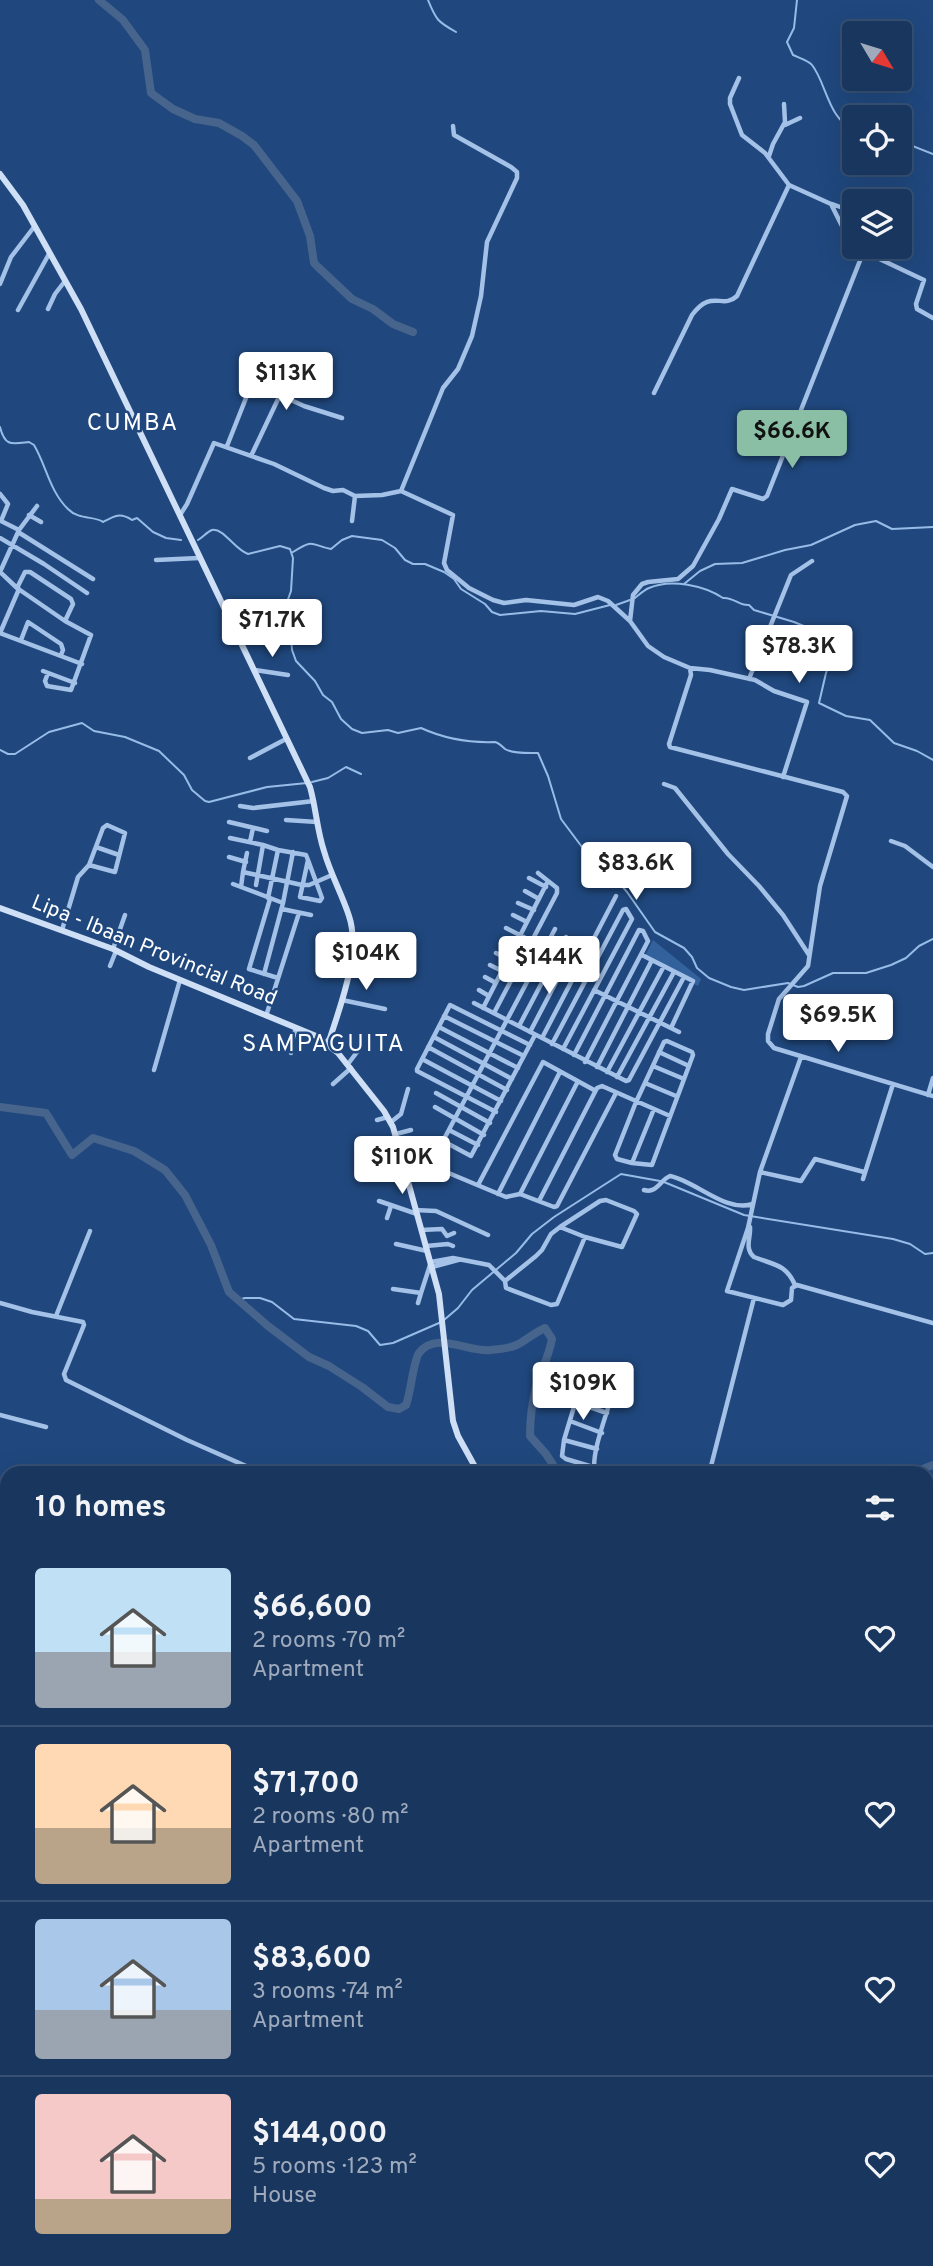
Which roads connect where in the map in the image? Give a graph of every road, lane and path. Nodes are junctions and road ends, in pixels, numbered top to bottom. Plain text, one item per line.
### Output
1 (739, 78) dead end
2 (784, 104) dead end
3 (800, 118) dead end
4 (783, 125) junction
5 (453, 126) dead end
6 (769, 157) junction
7 (0, 174) edge
8 (789, 185) junction
9 (831, 204) junction
10 (842, 207) edge
11 (34, 226) junction
12 (842, 229) edge
13 (49, 254) junction
14 (861, 259) edge
15 (877, 259) edge
16 (65, 281) junction
17 (0, 284) edge
18 (48, 309) dead end
19 (19, 310) dead end
20 (933, 317) edge
21 (248, 393) dead end
22 (654, 393) dead end
23 (342, 418) dead end
24 (227, 446) junction
25 (251, 456) junction
26 (401, 491) junction
27 (0, 494) edge
28 (355, 496) junction
29 (0, 499) edge
30 (8, 504) junction
31 (37, 506) dead end
32 (29, 515) junction
33 (179, 515) junction
34 (1, 521) edge
35 (352, 521) dead end
36 (41, 522) dead end
37 (19, 531) junction
38 (0, 538) edge
39 (12, 545) junction
40 (199, 558) junction
41 (156, 560) dead end
42 (812, 561) dead end
43 (93, 579) dead end
44 (18, 588) junction
45 (87, 593) dead end
46 (65, 621) junction
47 (631, 621) junction
48 (0, 633) edge
49 (21, 640) junction
50 (61, 655) junction
51 (82, 664) junction
52 (690, 668) junction
53 (254, 670) junction
54 (288, 675) dead end
55 (748, 679) junction
56 (75, 683) junction
57 (286, 739) junction
58 (250, 758) dead end
59 (783, 777) junction
60 (664, 784) dead end
61 (314, 801) junction
62 (240, 806) dead end
63 (286, 820) dead end
64 (229, 822) dead end
65 (317, 822) junction
66 (253, 828) junction
67 (267, 831) dead end
68 (230, 838) dead end
69 (891, 841) dead end
70 (250, 842) junction
71 (263, 845) junction
72 (96, 847) junction
73 (278, 850) junction
74 (293, 852) junction
75 (247, 853) dead end
76 (119, 855) junction
77 (229, 857) dead end
78 (308, 860) junction
79 (246, 862) junction
80 (89, 865) junction
81 (933, 867) edge
82 (243, 872) junction
83 (538, 873) dead end
84 (257, 875) junction
85 (332, 875) junction
86 (272, 878) junction
87 (529, 878) dead end
88 (287, 881) junction
89 (548, 881) junction
90 (316, 883) junction
91 (233, 884) dead end
92 (256, 885) dead end
93 (302, 885) junction
94 (241, 887) junction
95 (545, 887) junction
96 (525, 891) dead end
97 (616, 896) dead end
98 (269, 899) junction
99 (540, 899) junction
100 (518, 902) dead end
101 (282, 906) junction
102 (0, 908) edge
103 (534, 910) junction
104 (299, 913) junction
105 (125, 915) dead end
106 (311, 915) dead end
107 (513, 915) dead end
108 (527, 922) junction
109 (506, 928) dead end
110 (555, 929) dead end
111 (62, 930) junction
112 (520, 934) junction
113 (566, 937) dead end
114 (532, 940) junction
115 (502, 941) dead end
116 (577, 943) dead end
117 (514, 947) junction
118 (545, 948) junction
119 (115, 949) junction
120 (496, 953) dead end
121 (557, 954) junction
122 (642, 954) junction
123 (809, 955) junction
124 (508, 959) junction
125 (568, 960) junction
126 (652, 960) junction
127 (490, 965) dead end
128 (579, 965) junction
129 (110, 966) dead end
130 (664, 966) junction
131 (502, 971) junction
132 (590, 971) junction
133 (674, 972) junction
134 (264, 974) junction
135 (485, 977) dead end
136 (601, 977) junction
137 (684, 977) junction
138 (278, 978) junction
139 (180, 980) junction
140 (496, 983) junction
141 (479, 990) dead end
142 (594, 990) junction
143 (606, 995) junction
144 (489, 996) junction
145 (342, 1000) junction
146 (617, 1001) junction
147 (474, 1003) dead end
148 (627, 1007) junction
149 (483, 1008) junction
150 (385, 1009) dead end
151 (638, 1012) junction
152 (494, 1013) junction
153 (266, 1016) junction
154 (444, 1016) junction
155 (649, 1017) junction
156 (506, 1020) junction
157 (660, 1023) junction
158 (296, 1027) junction
159 (439, 1027) junction
160 (519, 1027) junction
161 (671, 1028) junction
162 (500, 1030) junction
163 (679, 1032) dead end
164 (533, 1034) junction
165 (434, 1037) junction
166 (541, 1038) junction
167 (495, 1041) junction
168 (327, 1043) junction
169 (552, 1044) junction
170 (530, 1045) junction
171 (428, 1047) junction
172 (360, 1048) dead end
173 (563, 1049) junction
174 (659, 1052) junction
175 (290, 1053) dead end
176 (489, 1053) junction
177 (574, 1055) junction
178 (524, 1056) junction
179 (801, 1057) junction
180 (422, 1059) junction
181 (585, 1062) junction
182 (484, 1064) junction
183 (349, 1066) junction
184 (653, 1066) junction
185 (689, 1066) junction
186 (597, 1067) junction
187 (518, 1068) junction
188 (154, 1070) dead end
189 (560, 1072) junction
190 (607, 1072) junction
191 (478, 1075) junction
192 (617, 1077) junction
193 (933, 1078) edge
194 (512, 1079) junction
195 (684, 1079) junction
196 (577, 1083) junction
197 (645, 1083) junction
198 (333, 1084) dead end
199 (893, 1084) junction
200 (472, 1086) junction
201 (408, 1089) dead end
202 (507, 1090) junction
203 (594, 1090) junction
204 (436, 1093) dead end
205 (616, 1093) junction
206 (467, 1096) junction
207 (676, 1096) junction
208 (931, 1096) edge
209 (501, 1101) junction
210 (636, 1102) junction
211 (435, 1107) dead end
212 (461, 1108) junction
213 (654, 1108) junction
214 (496, 1112) junction
215 (670, 1116) junction
216 (456, 1118) junction
217 (390, 1119) junction
218 (377, 1120) dead end
219 (490, 1123) junction
220 (411, 1130) dead end
221 (449, 1130) junction
222 (396, 1134) junction
223 (484, 1135) junction
224 (443, 1141) junction
225 (478, 1145) junction
226 (471, 1156) junction
227 (468, 1162) dead end
228 (632, 1163) junction
229 (435, 1170) junction
230 (760, 1172) junction
231 (864, 1172) junction
232 (863, 1179) dead end
233 (407, 1180) junction
234 (478, 1185) junction
235 (644, 1190) dead end
236 (498, 1194) junction
237 (520, 1195) junction
238 (379, 1201) dead end
239 (539, 1201) junction
240 (753, 1204) junction
241 (391, 1206) junction
242 (416, 1212) junction
243 (751, 1215) junction
244 (387, 1218) dead end
245 (560, 1227) junction
246 (421, 1230) junction
247 (90, 1231) dead end
248 (454, 1233) dead end
249 (488, 1235) dead end
250 (585, 1237) junction
251 (397, 1244) dead end
252 (453, 1246) dead end
253 (427, 1249) junction
254 (431, 1264) junction
255 (505, 1281) junction
256 (795, 1286) junction
257 (393, 1289) dead end
258 (421, 1293) junction
259 (754, 1298) junction
260 (0, 1303) edge
261 (418, 1303) dead end
262 (56, 1316) junction
263 (933, 1323) edge
264 (575, 1402) junction
265 (607, 1413) junction
266 (0, 1415) edge
267 (570, 1421) junction
268 (46, 1427) dead end
269 (602, 1433) junction
270 (564, 1440) junction
271 (597, 1449) junction
272 (246, 1466) edge
273 (475, 1466) edge
274 (590, 1466) edge
275 (593, 1466) edge
276 (711, 1466) edge

1 - 6 street
2 - 4 street
3 - 4 street
4 - 6 street
5 - 26 street
6 - 8 street
7 - 11 street
8 - 9 street
8 - 22 street
9 - 10 street
9 - 12 street
11 - 13 street
11 - 17 street
13 - 16 street
13 - 19 street
14 - 47 street
15 - 20 street
16 - 18 street
16 - 33 street
21 - 24 street
23 - 25 street
24 - 25 street
24 - 33 street
25 - 28 street
26 - 28 street
26 - 47 street
27 - 30 street
28 - 35 street
29 - 30 street
30 - 34 street
31 - 32 street
32 - 36 street
32 - 37 street
33 - 40 street
34 - 37 street
37 - 39 street
37 - 43 street
38 - 39 street
39 - 44 street
39 - 45 street
40 - 41 street
40 - 53 street
42 - 55 street
44 - 46 street
44 - 46 street
44 - 48 street
46 - 51 street
47 - 52 street
48 - 49 street
49 - 50 street
49 - 50 street
50 - 51 street
51 - 56 street
52 - 55 street
52 - 59 street
53 - 54 street
53 - 57 street
55 - 59 street
56 - 56 street
57 - 58 street
57 - 61 street
59 - 123 street
60 - 123 street
61 - 62 street
61 - 65 street
63 - 65 street
64 - 66 street
65 - 85 street
66 - 67 street
66 - 70 street
68 - 70 street
69 - 81 street
70 - 71 street
71 - 73 street
71 - 84 street
72 - 76 street
72 - 76 street
72 - 80 street
73 - 74 street
73 - 86 street
74 - 78 street
74 - 88 street
75 - 79 street
76 - 80 street
77 - 79 street
78 - 90 street
78 - 93 street
79 - 82 street
80 - 111 street
82 - 84 street
82 - 94 street
83 - 89 street
84 - 86 street
84 - 92 street
85 - 90 street
85 - 145 street
86 - 88 street
86 - 98 street
87 - 95 street
88 - 93 street
88 - 101 street
89 - 95 street
89 - 114 street
90 - 93 street
90 - 93 street
91 - 94 street
94 - 98 street
95 - 99 street
96 - 99 street
97 - 128 street
98 - 101 street
98 - 134 street
99 - 103 street
100 - 103 street
101 - 104 street
101 - 134 street
102 - 111 street, Lipa - Ibaan Provincial Road
103 - 108 street
104 - 106 street
104 - 138 street
105 - 119 street
107 - 108 street
108 - 112 street
109 - 112 street
110 - 118 street
111 - 119 street, Lipa - Ibaan Provincial Road
112 - 114 street
112 - 117 street
113 - 121 street
114 - 118 street
114 - 152 street
115 - 117 street
116 - 125 street
117 - 124 street
118 - 121 street
118 - 156 street
119 - 129 street
119 - 139 street, Lipa - Ibaan Provincial Road
120 - 124 street
121 - 125 street
121 - 160 street
122 - 126 street
122 - 143 street
122 - 146 street
123 - 179 street
124 - 131 street
125 - 128 street
125 - 164 street
126 - 130 street
126 - 148 street
127 - 131 street
128 - 132 street
128 - 166 street
130 - 133 street
130 - 151 street
131 - 140 street
132 - 136 street
132 - 136 street
132 - 169 street
133 - 137 street
133 - 155 street
134 - 138 street
135 - 140 street
136 - 142 street
137 - 157 street
137 - 161 street
138 - 153 street
139 - 153 street, Lipa - Ibaan Provincial Road
139 - 188 street
140 - 144 street
141 - 144 street
142 - 143 street
142 - 173 street
143 - 146 street
143 - 177 street
144 - 149 street
145 - 150 street
145 - 168 street
146 - 148 street
146 - 181 street
147 - 149 street
148 - 151 street
148 - 186 street
149 - 152 street
151 - 155 street
151 - 190 street
152 - 156 street
153 - 158 street, Lipa - Ibaan Provincial Road
154 - 159 street
154 - 162 street
154 - 167 street
155 - 157 street
155 - 192 street
156 - 160 street
156 - 162 street
157 - 161 street
157 - 192 street
158 - 168 street, Lipa - Ibaan Provincial Road
158 - 175 street
159 - 165 street
159 - 176 street
160 - 164 street
161 - 163 street
162 - 167 street
162 - 170 street
164 - 166 street
164 - 170 street
165 - 171 street
165 - 182 street
166 - 169 street
167 - 176 street
167 - 178 street
168 - 183 street, Lipa - Ibaan Provincial Road
169 - 173 street
170 - 178 street
171 - 180 street
171 - 191 street
172 - 183 street
173 - 177 street
174 - 184 street
174 - 185 street
174 - 185 street
176 - 182 street
176 - 187 street
177 - 181 street
178 - 187 street
179 - 199 street
179 - 230 street
180 - 200 street
180 - 206 street
181 - 186 street
182 - 191 street
182 - 194 street
183 - 198 street
183 - 217 street, Lipa - Ibaan Provincial Road
184 - 195 street
184 - 197 street
185 - 195 street
186 - 190 street
187 - 194 street
189 - 196 street
189 - 234 street
189 - 236 street
190 - 192 street
191 - 200 street
191 - 202 street
193 - 208 street
194 - 202 street
195 - 207 street
196 - 203 street
196 - 237 street
197 - 207 street
197 - 210 street
199 - 208 street
199 - 231 street
200 - 206 street
200 - 209 street
201 - 217 street
202 - 209 street
203 - 205 street
203 - 239 street
204 - 212 street
205 - 210 street
205 - 239 street
206 - 212 street
206 - 214 street
207 - 215 street
209 - 214 street
210 - 213 street
210 - 228 street
211 - 216 street
212 - 216 street
212 - 219 street
213 - 215 street
213 - 228 street
214 - 219 street
215 - 228 street
216 - 221 street
216 - 223 street
217 - 218 street
217 - 222 street, Lipa - Ibaan Provincial Road
219 - 223 street
220 - 222 street
221 - 224 street
221 - 225 street
222 - 233 street, Lipa - Ibaan Provincial Road
223 - 225 street
224 - 226 street
224 - 229 street
225 - 226 street
226 - 227 street
229 - 233 street
229 - 234 street
230 - 231 street
230 - 240 street
231 - 232 street
233 - 242 street, Lipa - Ibaan Provincial Road
234 - 236 street
235 - 240 street
236 - 237 street
237 - 239 street
238 - 241 street
240 - 243 street
241 - 242 street
241 - 244 street
242 - 246 street, Lipa - Ibaan Provincial Road
242 - 249 street
243 - 256 street
243 - 259 street
245 - 250 street
245 - 250 street
245 - 255 street
246 - 248 street
246 - 253 street, Lipa - Ibaan Provincial Road
247 - 262 street
250 - 255 street
251 - 253 street
252 - 253 street
253 - 254 street, Lipa - Ibaan Provincial Road
254 - 255 street
254 - 258 street
254 - 273 street, Lipa - Ibaan Provincial Road
256 - 259 street
256 - 263 street
257 - 258 street
258 - 261 street
259 - 276 street
260 - 262 street
262 - 272 street
264 - 265 street
264 - 265 street
264 - 267 street
265 - 269 street
266 - 268 street
267 - 269 street
267 - 270 street
269 - 271 street
270 - 271 street
270 - 274 street
271 - 275 street

